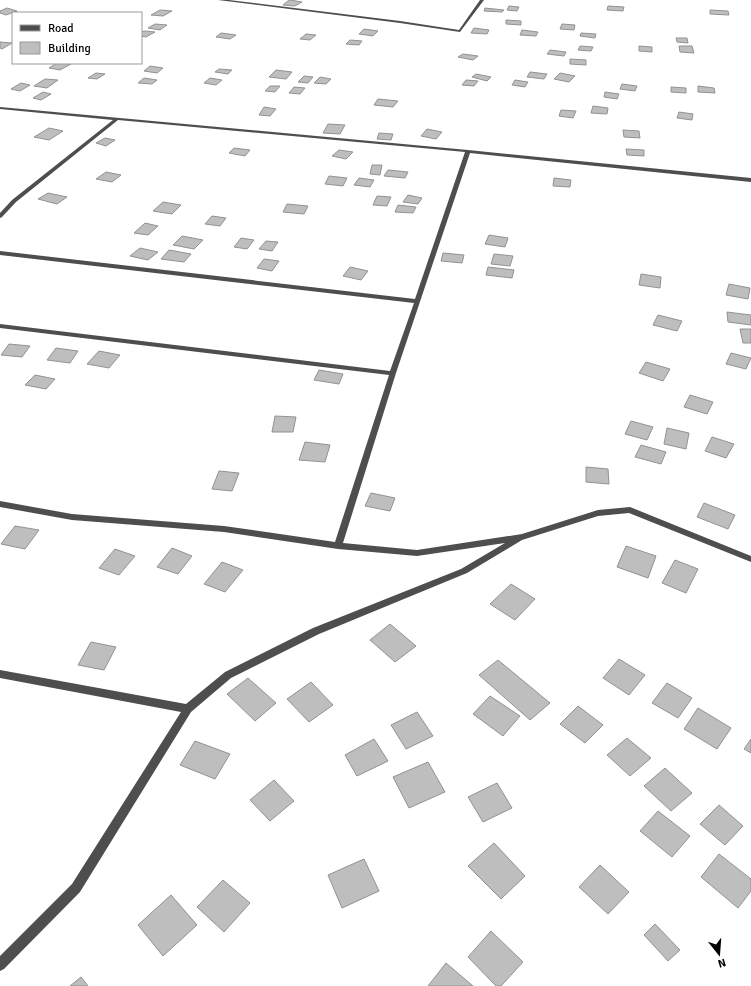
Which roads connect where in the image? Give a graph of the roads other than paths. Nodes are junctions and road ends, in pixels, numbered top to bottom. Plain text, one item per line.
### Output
1 (220, 0) edge
2 (482, 0) edge
3 (0, 108) edge
4 (117, 119) junction
5 (468, 152) junction
6 (751, 180) edge
7 (0, 216) edge
8 (0, 253) edge
9 (417, 300) junction
10 (0, 326) edge
11 (393, 373) junction
12 (0, 504) edge
13 (522, 537) junction
14 (338, 546) junction
15 (751, 559) edge
16 (0, 674) edge
17 (188, 709) junction
18 (0, 965) edge

1 - 2 street
3 - 4 street
4 - 5 street
4 - 7 street
5 - 6 street
5 - 9 street
8 - 9 street
9 - 11 street
10 - 11 street
11 - 14 street
12 - 14 street
13 - 14 street
13 - 15 street
13 - 17 street
16 - 17 street
17 - 18 street

